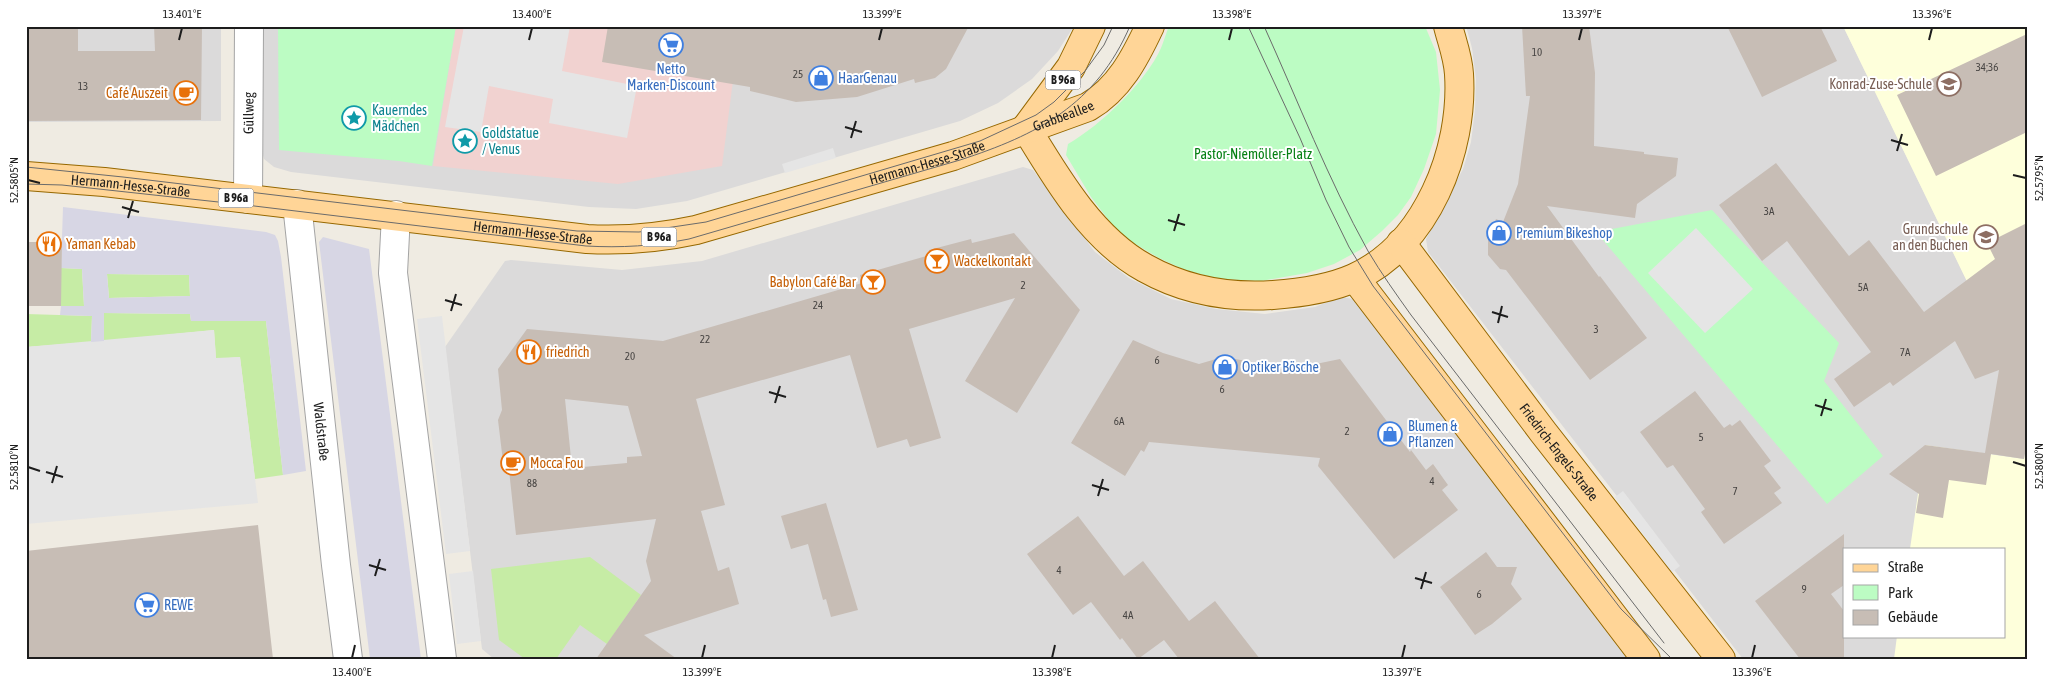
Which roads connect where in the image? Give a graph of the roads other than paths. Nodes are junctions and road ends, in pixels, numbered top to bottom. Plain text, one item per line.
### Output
1 (249, 26) edge
2 (1091, 26) edge
3 (1150, 26) edge
4 (1448, 26) edge
5 (1026, 128) junction
6 (26, 176) edge
7 (248, 199) junction
8 (297, 204) junction
9 (396, 215) junction
10 (1401, 243) junction
11 (1354, 278) junction
12 (348, 659) edge
13 (442, 659) edge
14 (1646, 659) edge
15 (1721, 659) edge

1 - 7 street, Güllweg
2 - 5 main road, Grabbeallee / B 96a
3 - 5 main road, Grabbeallee
4 - 10 main road
5 - 9 main road, Hermann-Hesse-Straße / B 96a
5 - 11 main road
6 - 7 main road, Hermann-Hesse-Straße / B 96a
7 - 8 main road, Hermann-Hesse-Straße / B 96a
8 - 9 main road, Hermann-Hesse-Straße / B 96a
8 - 12 street, Waldstraße
9 - 13 street
10 - 11 main road
10 - 15 main road, Friedrich-Engels-Straße
11 - 14 main road

